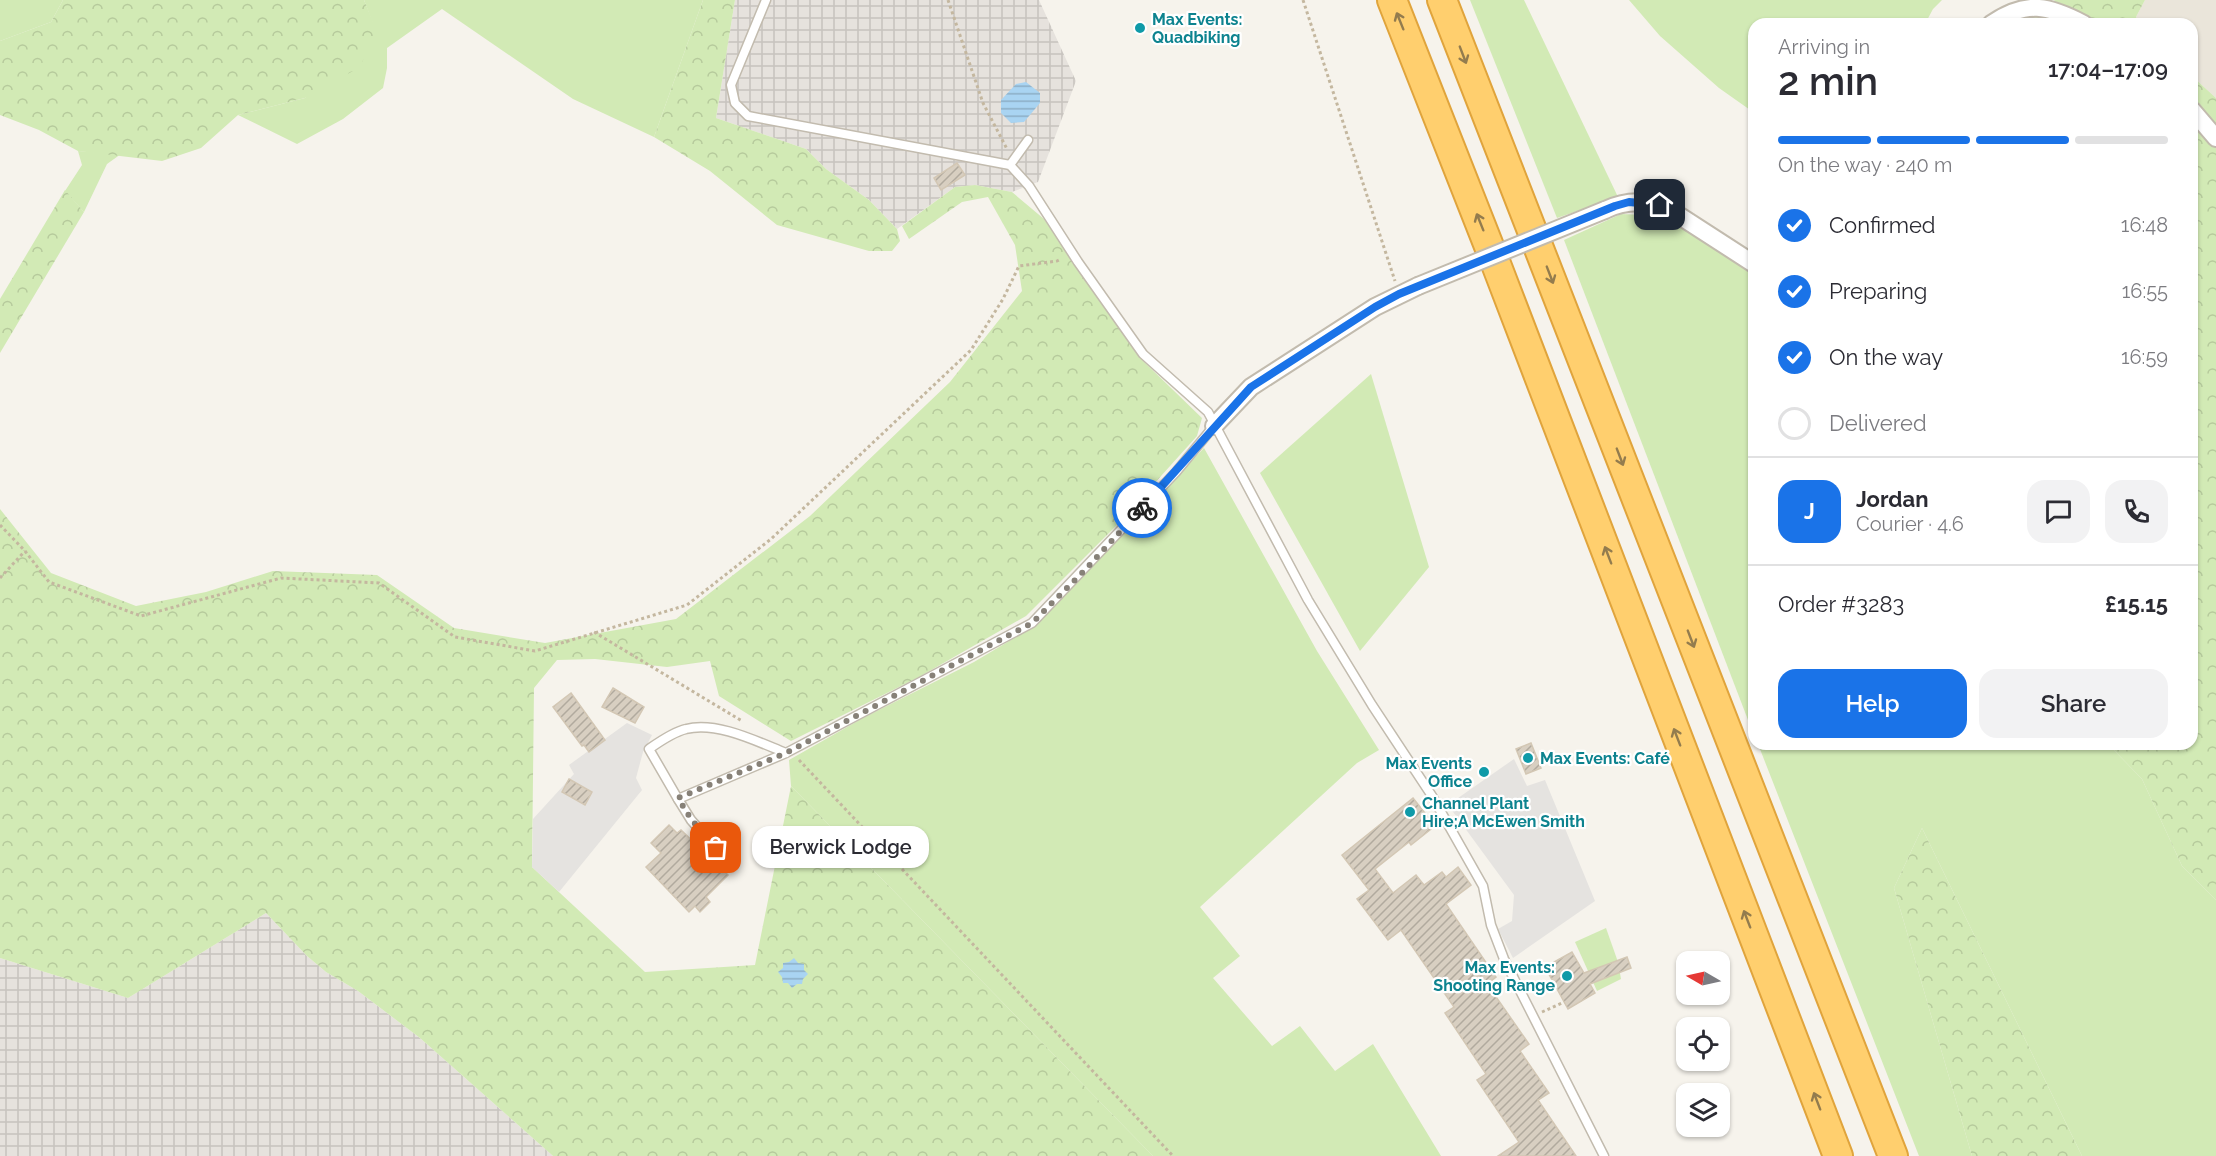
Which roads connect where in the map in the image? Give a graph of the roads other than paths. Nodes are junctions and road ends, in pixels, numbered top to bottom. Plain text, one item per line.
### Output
1 (766, 0) edge
2 (1392, 0) edge
3 (1442, 0) edge
4 (2000, 18) edge
5 (2073, 18) edge
6 (2198, 117) edge
7 (2216, 138) edge
8 (1028, 140) dead end
9 (1010, 165) junction
10 (1748, 260) edge
11 (1214, 426) junction
12 (788, 752) junction
13 (678, 798) junction
14 (728, 862) dead end
15 (1604, 1156) edge
16 (1838, 1156) edge
17 (1893, 1156) edge

1 - 9 lane
16 -> 2 highway
3 -> 17 highway
4 - 5 street
6 - 7 street
8 - 9 lane
9 - 11 lane
10 - 11 street, bridge
11 - 12 lane
11 - 15 lane
12 - 13 lane
12 - 13 lane
13 - 14 lane

